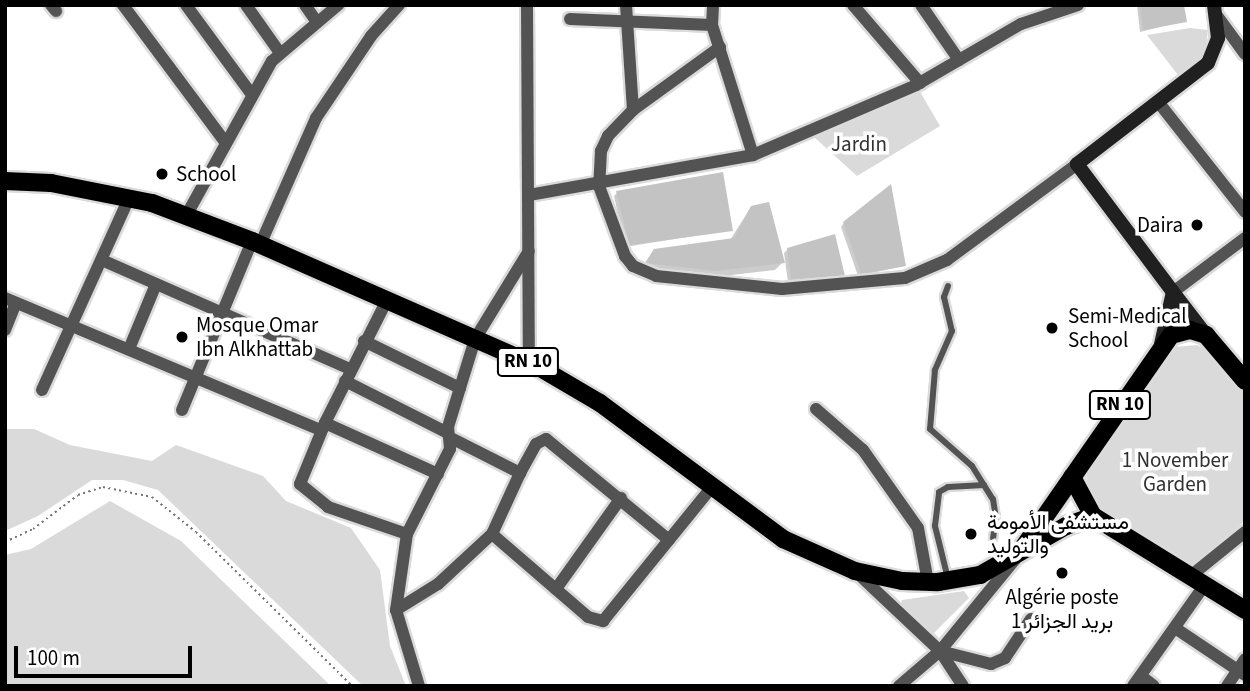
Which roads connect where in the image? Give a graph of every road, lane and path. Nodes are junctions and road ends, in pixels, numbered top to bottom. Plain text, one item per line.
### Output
1 (123, 5) edge
2 (186, 5) edge
3 (246, 5) edge
4 (305, 5) edge
5 (338, 5) edge
6 (399, 5) edge
7 (527, 5) edge
8 (626, 5) edge
9 (713, 5) edge
10 (853, 5) edge
11 (921, 5) edge
12 (1078, 5) edge
13 (1215, 9) edge
14 (570, 19) dead end
15 (626, 21) junction
16 (317, 22) junction
17 (712, 25) junction
18 (1243, 46) edge
19 (720, 47) junction
20 (280, 53) junction
21 (959, 60) junction
22 (920, 83) junction
23 (252, 95) junction
24 (1159, 103) junction
25 (632, 110) junction
26 (226, 143) junction
27 (753, 155) junction
28 (1077, 164) junction
29 (5, 181) edge
30 (599, 186) junction
31 (529, 195) junction
32 (129, 198) junction
33 (1245, 212) edge
34 (186, 216) junction
35 (1245, 238) edge
36 (256, 243) junction
37 (529, 251) junction
38 (104, 261) junction
39 (156, 284) junction
40 (948, 286) dead end
41 (1173, 292) junction
42 (10, 300) edge
43 (387, 300) junction
44 (222, 312) junction
45 (74, 325) junction
46 (5, 330) edge
47 (1206, 335) junction
48 (475, 339) junction
49 (364, 341) junction
50 (1161, 344) junction
51 (129, 349) junction
52 (529, 363) junction
53 (1242, 371) edge
54 (348, 375) junction
55 (195, 378) junction
56 (460, 388) junction
57 (42, 390) dead end
58 (816, 409) dead end
59 (182, 410) dead end
60 (323, 427) junction
61 (449, 435) junction
62 (520, 473) junction
63 (438, 474) junction
64 (1072, 477) junction
65 (984, 485) junction
66 (711, 488) junction
67 (621, 498) junction
68 (1093, 516) junction
69 (1245, 532) edge
70 (407, 534) junction
71 (492, 534) junction
72 (993, 538) dead end
73 (669, 540) junction
74 (5, 542) edge
75 (1017, 557) junction
76 (855, 571) junction
77 (1200, 579) junction
78 (948, 581) junction
79 (928, 582) junction
80 (556, 589) junction
81 (396, 610) junction
82 (1245, 610) edge
83 (1031, 619) dead end
84 (1175, 628) junction
85 (940, 651) junction
86 (1245, 659) edge
87 (1241, 673) edge
88 (1137, 681) edge
89 (352, 686) edge
90 (419, 686) edge
91 (899, 686) edge
92 (963, 686) edge
93 (1154, 686) edge
94 (1227, 686) edge

1 - 26 street
2 - 23 street
3 - 20 street
4 - 16 street
5 - 16 street
6 - 36 street
7 - 31 street
8 - 15 street
9 - 17 street
10 - 22 street
11 - 21 street
12 - 21 street
13 - 18 street
13 - 24 street
14 - 15 street
15 - 17 street
15 - 25 street
16 - 20 street
17 - 19 street
19 - 25 street
19 - 27 street
20 - 23 street
21 - 22 street
22 - 27 street
23 - 26 street
24 - 28 street
24 - 33 street
25 - 30 street
26 - 34 street
27 - 30 street
28 - 30 street
28 - 41 street
29 - 32 main road, RN 10
30 - 31 street
31 - 37 street
32 - 34 main road, RN 10
32 - 38 street
34 - 36 main road, RN 10
35 - 41 street
36 - 43 main road, RN 10
36 - 44 street
37 - 48 street
37 - 52 street
38 - 39 street
38 - 45 street
39 - 44 street
39 - 51 street
40 - 65 lane
41 - 47 street
41 - 50 street
42 - 45 street
42 - 46 street
43 - 48 main road, RN 10
43 - 49 street
44 - 54 street
44 - 55 street
45 - 51 street
45 - 57 street
47 - 50 main road
47 - 53 main road
48 - 52 main road, RN 10
48 - 56 street
49 - 54 street
49 - 56 street
50 - 64 main road, RN 10
51 - 55 street
52 - 66 main road, RN 10
54 - 60 street
54 - 61 street
55 - 59 street
55 - 60 street
56 - 61 street
58 - 79 street
60 - 63 street
60 - 70 street
61 - 62 street
61 - 63 street
62 - 67 street
62 - 71 street
63 - 70 street
64 - 68 main road
64 - 75 main road, RN 10
65 - 72 lane
65 - 78 lane
66 - 73 street
66 - 76 main road, RN 10
67 - 73 street
67 - 80 street
68 - 75 main road, RN 10
68 - 77 main road
69 - 77 street
70 - 81 street
71 - 80 street
71 - 81 street
73 - 80 street
74 - 89 path
75 - 78 main road, RN 10
75 - 85 street
76 - 79 main road, RN 10
76 - 85 street
77 - 82 main road
77 - 84 street
78 - 79 main road, RN 10
81 - 90 street
83 - 85 street
84 - 87 street
84 - 88 street
85 - 91 street
85 - 92 street
86 - 87 street
87 - 94 street
88 - 93 street

